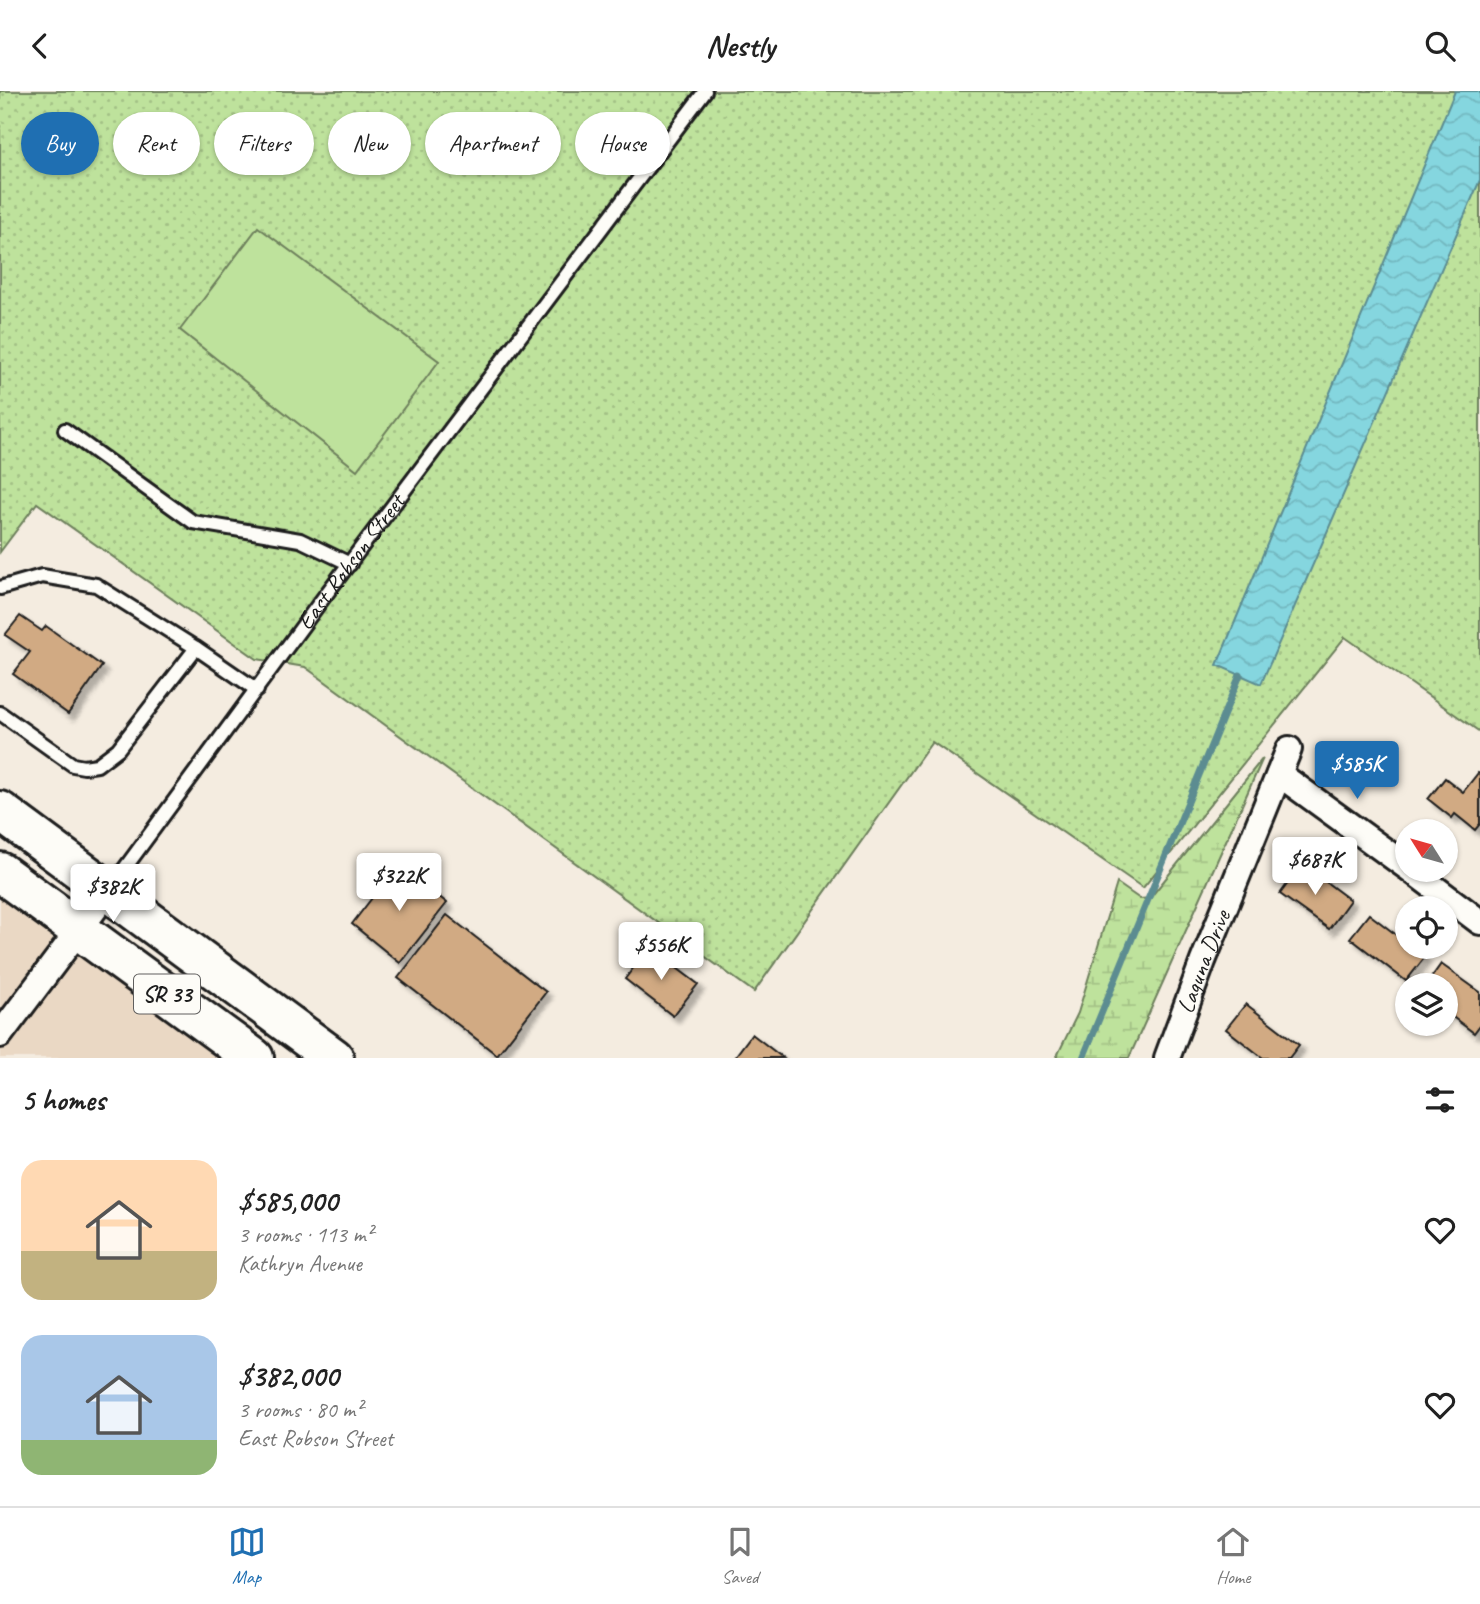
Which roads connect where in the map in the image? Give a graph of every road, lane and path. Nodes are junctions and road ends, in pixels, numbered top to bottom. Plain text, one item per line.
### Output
1 (705, 91) edge
2 (65, 431) dead end
3 (350, 564) junction
4 (0, 588) edge
5 (196, 648) junction
6 (257, 689) junction
7 (0, 713) edge
8 (1289, 749) dead end
9 (1279, 774) junction
10 (0, 811) edge
11 (1395, 858) edge
12 (0, 872) edge
13 (1427, 882) edge
14 (109, 890) junction
15 (1480, 922) edge
16 (80, 930) junction
17 (0, 1035) edge
18 (254, 1058) edge
19 (334, 1058) edge
20 (1167, 1058) edge

1 - 3 lane, East Robson Street
2 - 3 lane
3 - 6 lane, East Robson Street
4 - 5 lane
5 - 6 lane
5 - 7 lane
6 - 14 lane, East Robson Street
8 - 9 street, Laguna Drive
9 - 11 street
9 - 20 street, Laguna Drive
10 - 14 main road, SR 33
12 - 16 main road, SR 33
13 - 15 street
14 - 16 street, East Robson Street
14 - 19 main road, SR 33
16 - 17 street, East Robson Street
16 - 18 main road, SR 33

